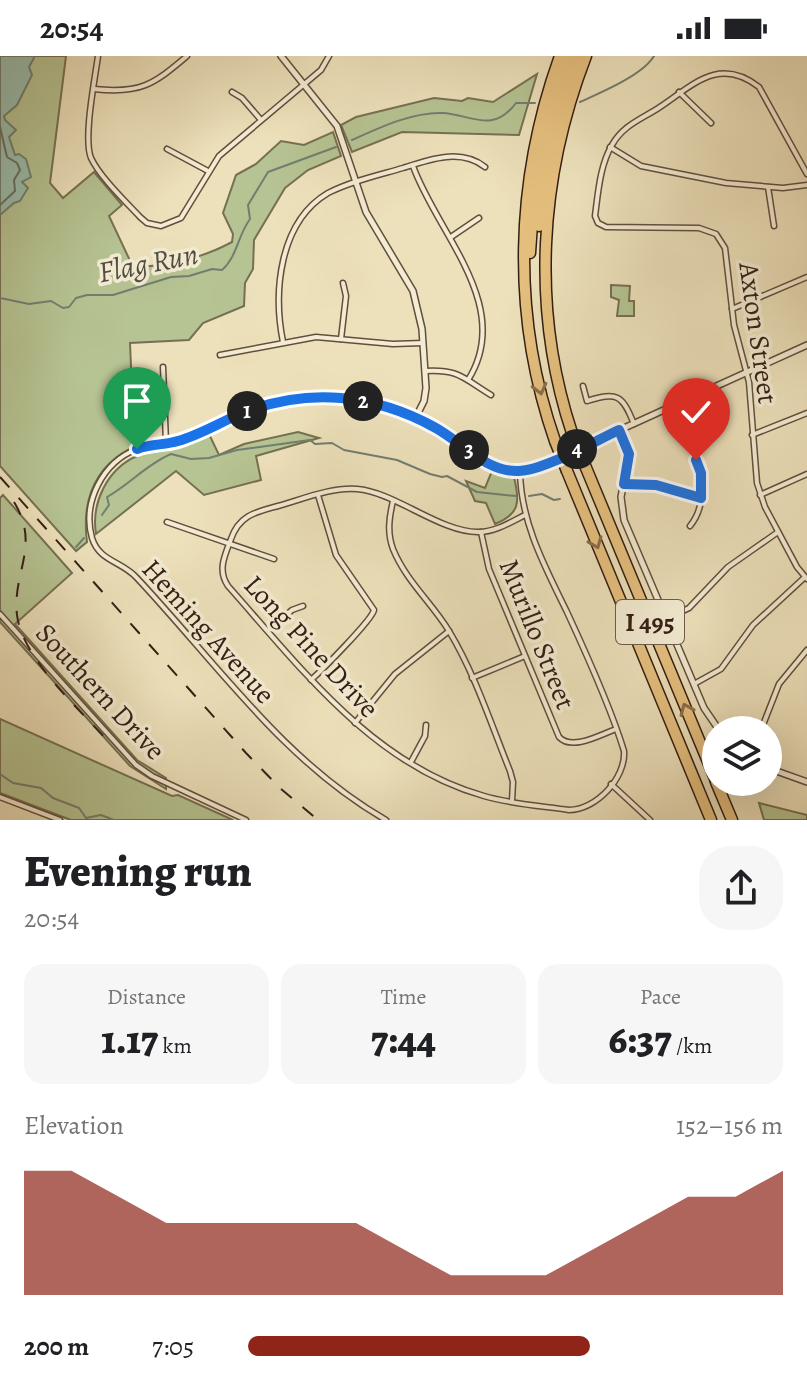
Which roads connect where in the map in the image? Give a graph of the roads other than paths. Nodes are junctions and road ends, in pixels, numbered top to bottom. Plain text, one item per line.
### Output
1 (98, 56) edge
2 (187, 56) edge
3 (281, 56) edge
4 (329, 56) edge
5 (560, 56) edge
6 (568, 56) edge
7 (576, 56) edge
8 (586, 56) edge
9 (304, 84) junction
10 (94, 89) junction
11 (232, 92) dead end
12 (679, 92) junction
13 (261, 120) junction
14 (711, 123) dead end
15 (610, 147) junction
16 (167, 149) dead end
17 (412, 165) junction
18 (485, 167) dead end
19 (208, 171) junction
20 (807, 174) edge
21 (356, 183) junction
22 (807, 185) edge
23 (768, 187) junction
24 (479, 218) dead end
25 (774, 226) dead end
26 (451, 237) junction
27 (807, 277) edge
28 (343, 283) dead end
29 (732, 309) junction
30 (530, 336) junction
31 (341, 339) junction
32 (283, 342) junction
33 (423, 343) junction
34 (807, 345) edge
35 (552, 354) junction
36 (220, 355) dead end
37 (163, 367) dead end
38 (425, 371) junction
39 (747, 373) junction
40 (468, 380) junction
41 (583, 386) dead end
42 (491, 395) dead end
43 (807, 413) edge
44 (416, 417) junction
45 (634, 424) junction
46 (619, 430) junction
47 (752, 435) junction
48 (166, 443) junction
49 (696, 460) dead end
50 (520, 472) junction
51 (807, 474) edge
52 (624, 484) junction
53 (318, 495) junction
54 (760, 495) junction
55 (701, 498) junction
56 (393, 501) junction
57 (525, 515) junction
58 (167, 522) dead end
59 (690, 526) dead end
60 (481, 532) junction
61 (778, 532) junction
62 (229, 543) junction
63 (274, 559) dead end
64 (806, 578) edge
65 (303, 606) dead end
66 (0, 614) edge
67 (666, 619) junction
68 (268, 631) junction
69 (449, 631) junction
70 (807, 650) edge
71 (525, 656) junction
72 (472, 678) junction
73 (311, 680) junction
74 (694, 684) junction
75 (709, 716) edge
76 (766, 716) edge
77 (355, 723) junction
78 (426, 725) dead end
79 (616, 729) junction
80 (702, 748) edge
81 (411, 762) junction
82 (782, 772) edge
83 (807, 780) edge
84 (611, 784) junction
85 (722, 796) edge
86 (0, 797) edge
87 (512, 801) junction
88 (60, 820) edge
89 (246, 820) edge
90 (386, 820) edge
91 (650, 820) edge
92 (711, 820) edge
93 (732, 820) edge

1 - 10 street
2 - 10 street
3 - 9 street
4 - 9 street
5 - 30 highway, I 495
6 - 30 highway, I 495
7 - 35 highway, I 495
8 - 35 highway, I 495
9 - 13 street
9 - 21 street
10 - 19 street
11 - 13 street
12 - 14 street
12 - 15 street
12 - 20 street
13 - 19 street
15 - 23 street
15 - 29 street, Axton Street
16 - 19 street
17 - 18 street
17 - 21 street
17 - 26 street
21 - 32 street
21 - 33 street
22 - 23 street
23 - 25 street
24 - 26 street
26 - 40 street
27 - 29 street
28 - 31 street
29 - 39 street, Axton Street
30 -> 92 highway, I 495, bridge
31 - 32 street
31 - 33 street
32 - 36 street
33 - 38 street
34 - 39 street
80 -> 35 highway, I 495, bridge
37 - 48 street
38 - 40 street
38 - 44 street
39 - 45 street
39 - 47 street, Axton Street
40 - 42 street
41 - 45 street
43 - 47 street
44 - 48 street, Heming Avenue
44 - 50 street, Heming Avenue
45 - 46 street
46 - 50 street
46 - 52 street
47 - 54 street, Axton Street
48 - 90 street, Heming Avenue
49 - 55 street
50 - 57 street
51 - 54 street
52 - 55 street
52 - 67 street
53 - 56 street, Long Pine Drive
53 - 62 street, Long Pine Drive
53 - 73 street
54 - 61 street, Axton Street
55 - 59 street
56 - 60 street, Long Pine Drive
56 - 69 street
57 - 60 street
57 - 79 street
58 - 62 street
60 - 71 street, Murillo Street
61 - 64 street, Axton Street
61 - 67 street
62 - 63 street
62 - 68 street, Long Pine Drive
64 - 74 street
65 - 68 street
66 - 89 street, Southern Drive
67 - 74 street
68 - 73 street, Long Pine Drive
69 - 72 street
69 - 77 street
70 - 76 street
71 - 72 street
71 - 79 street, Murillo Street
72 - 87 street
73 - 77 street, Long Pine Drive
74 - 75 street
77 - 81 street, Long Pine Drive
78 - 81 street
79 - 84 street
81 - 87 street, Long Pine Drive
82 - 83 street
84 - 87 street, Long Pine Drive
84 - 91 street
85 - 93 highway, I 495
86 - 88 street

